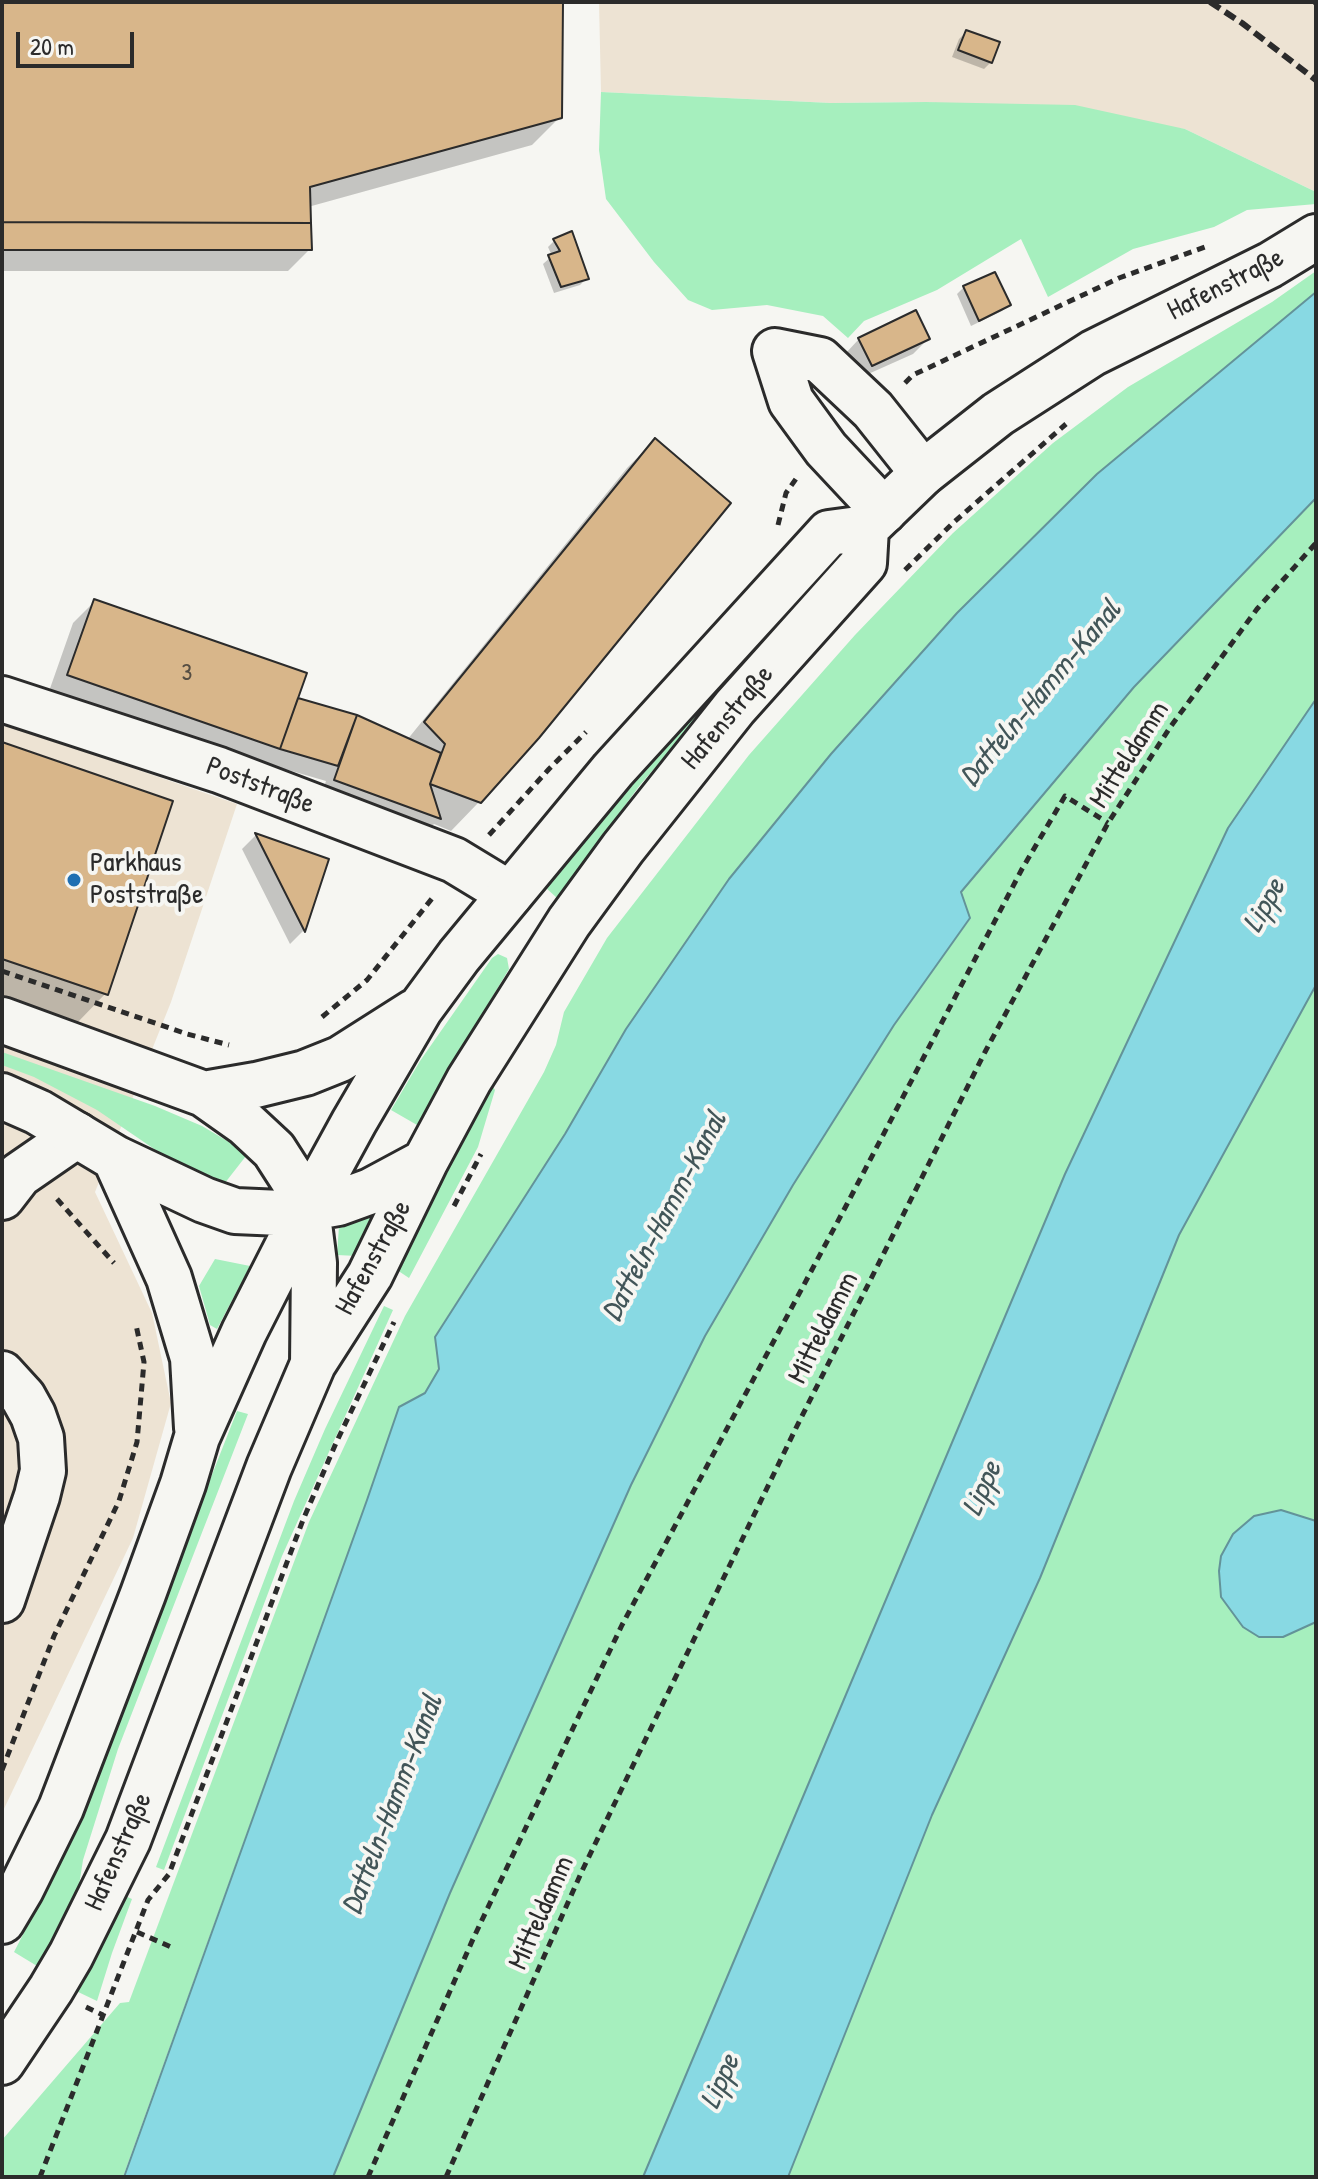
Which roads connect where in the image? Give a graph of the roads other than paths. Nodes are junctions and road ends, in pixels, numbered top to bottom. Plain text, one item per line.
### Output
1 (1316, 237) edge
2 (923, 473) junction
3 (875, 520) junction
4 (2, 699) edge
5 (510, 894) junction
6 (420, 1009) junction
7 (2, 1020) edge
8 (204, 1094) junction
9 (2, 1096) edge
10 (77, 1135) junction
11 (115, 1158) junction
12 (425, 1162) junction
13 (10, 1186) edge
14 (307, 1208) junction
15 (313, 1364) junction
16 (2, 1374) edge
17 (197, 1437) junction
18 (2, 1600) edge
19 (8, 1903) edge
20 (6, 2048) edge

1 - 2 main road, Hafenstraße
2 - 3 main road, Hafenstraße
2 - 3 main road
3 - 5 main road, Hafenstraße
3 - 12 main road, Hafenstraße
4 - 5 main road, Poststraße
5 - 6 main road, Hafenstraße
6 - 8 main road
6 - 14 main road, Hafenstraße
7 - 8 main road
8 - 14 main road
9 - 10 main road
10 - 11 main road
10 - 13 main road
11 - 14 main road
11 - 17 main road
12 - 14 main road
12 - 15 main road, Hafenstraße
14 - 15 main road
14 - 17 main road, Hafenstraße
15 - 20 main road, Hafenstraße
16 - 18 main road
17 - 19 main road, Hafenstraße

